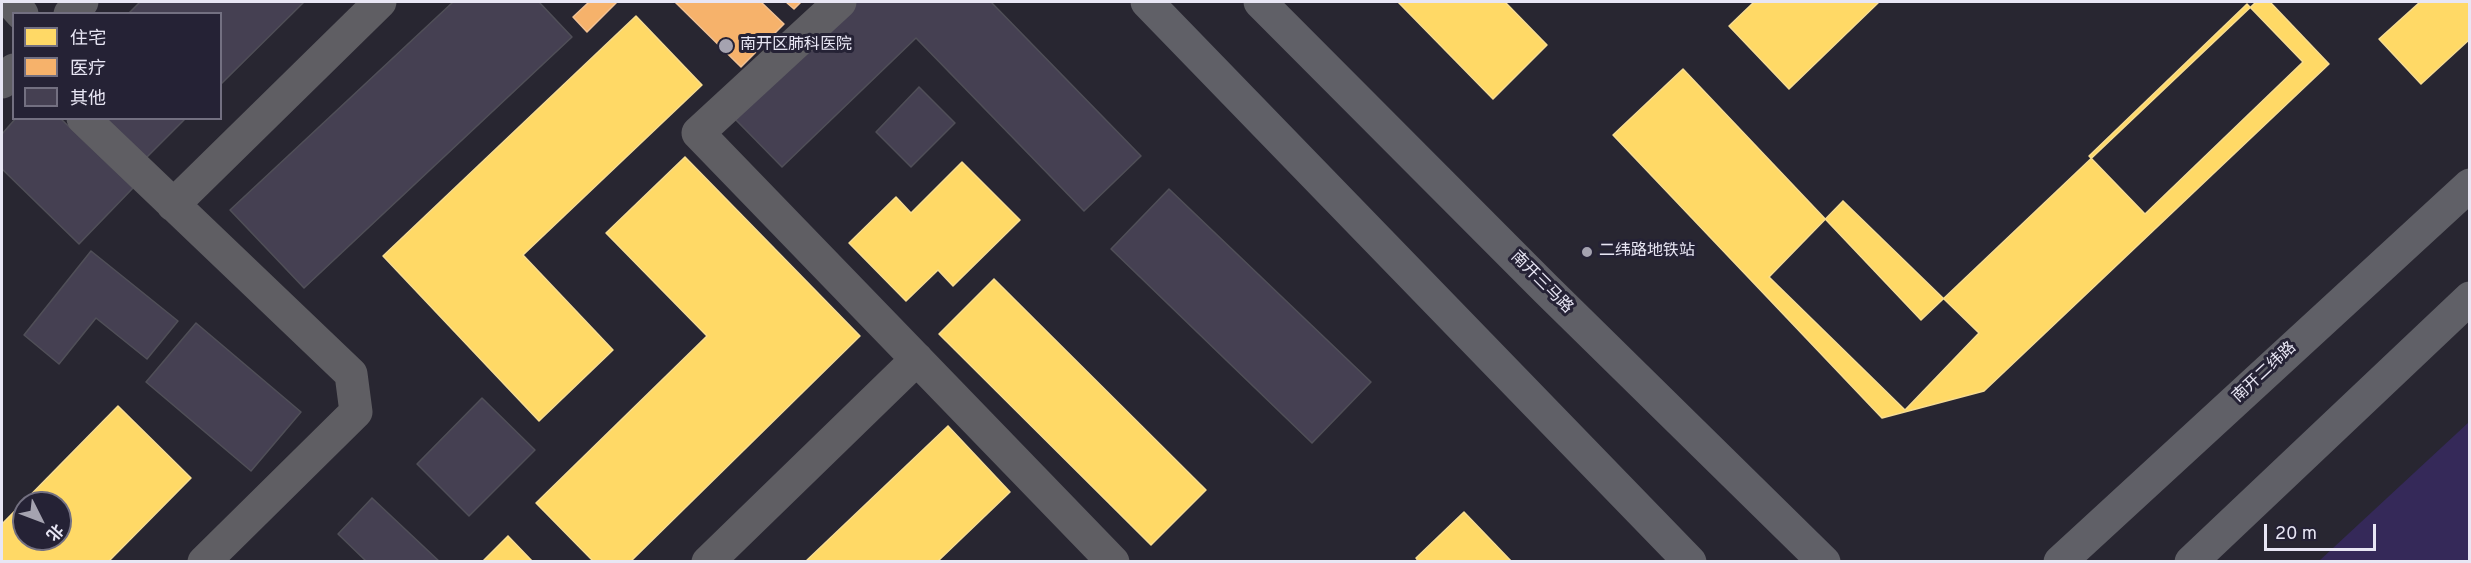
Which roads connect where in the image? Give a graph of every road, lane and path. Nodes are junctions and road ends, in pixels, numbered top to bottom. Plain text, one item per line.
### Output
1 (380, 2) edge
2 (840, 2) edge
3 (1147, 2) edge
4 (1260, 2) edge
5 (85, 120) edge
6 (2469, 185) edge
7 (173, 205) junction
8 (2469, 298) edge
9 (917, 359) junction
10 (204, 561) edge
11 (708, 561) edge
12 (1113, 561) edge
13 (1690, 561) edge
14 (1824, 561) edge
15 (2060, 561) edge
16 (2191, 561) edge

1 - 7 street
2 - 9 street
3 - 13 main road
4 - 14 main road, 南开三马路
5 - 7 street
6 - 15 main road, 南开二纬路
7 - 10 street
8 - 16 main road
9 - 11 street
9 - 12 street

